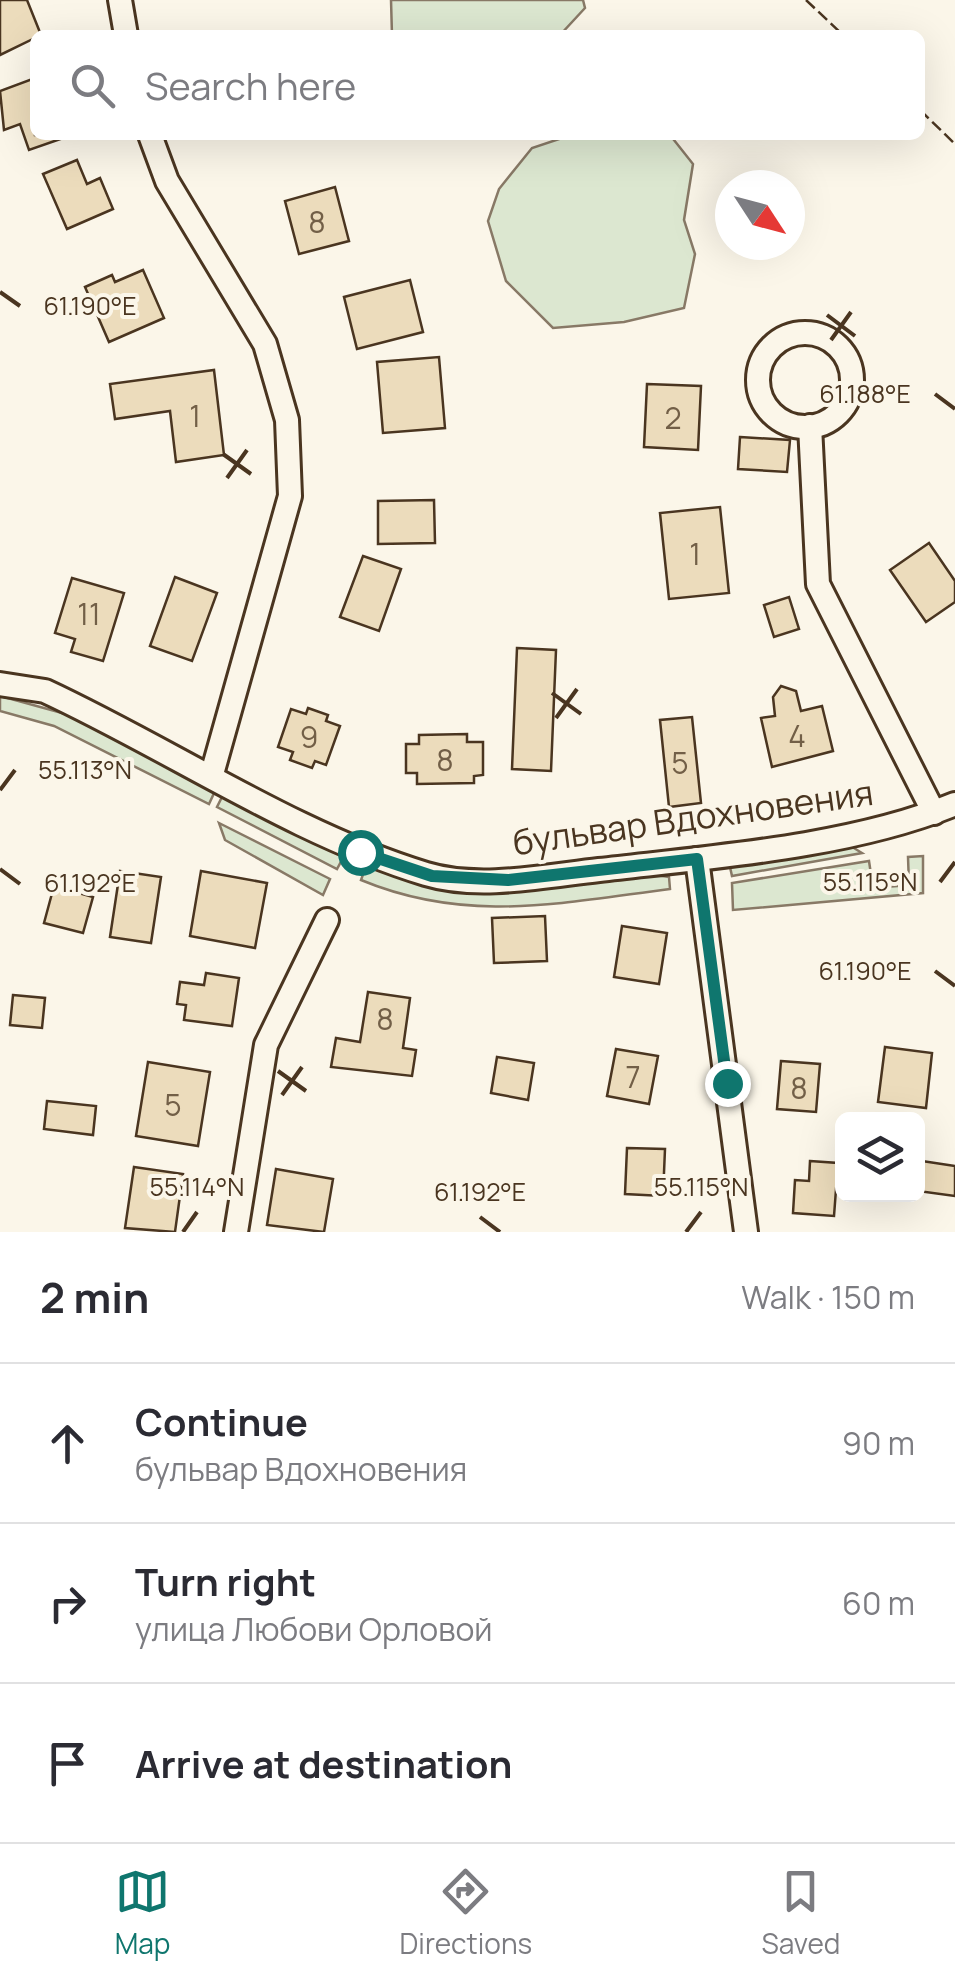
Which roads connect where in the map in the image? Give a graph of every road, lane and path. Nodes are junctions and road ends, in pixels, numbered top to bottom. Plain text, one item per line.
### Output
1 (120, 0) edge
2 (125, 30) edge
3 (152, 140) edge
4 (810, 426) junction
5 (0, 684) edge
6 (212, 774) junction
7 (944, 808) edge
8 (697, 859) junction
9 (327, 920) dead end
10 (236, 1232) edge
11 (746, 1232) edge

1 - 2 street
3 - 6 street
4 - 4 street
4 - 7 street
5 - 6 street, бульвар Вдохновения
6 - 8 street, бульвар Вдохновения
7 - 8 street, бульвар Вдохновения
8 - 11 street
9 - 10 street

